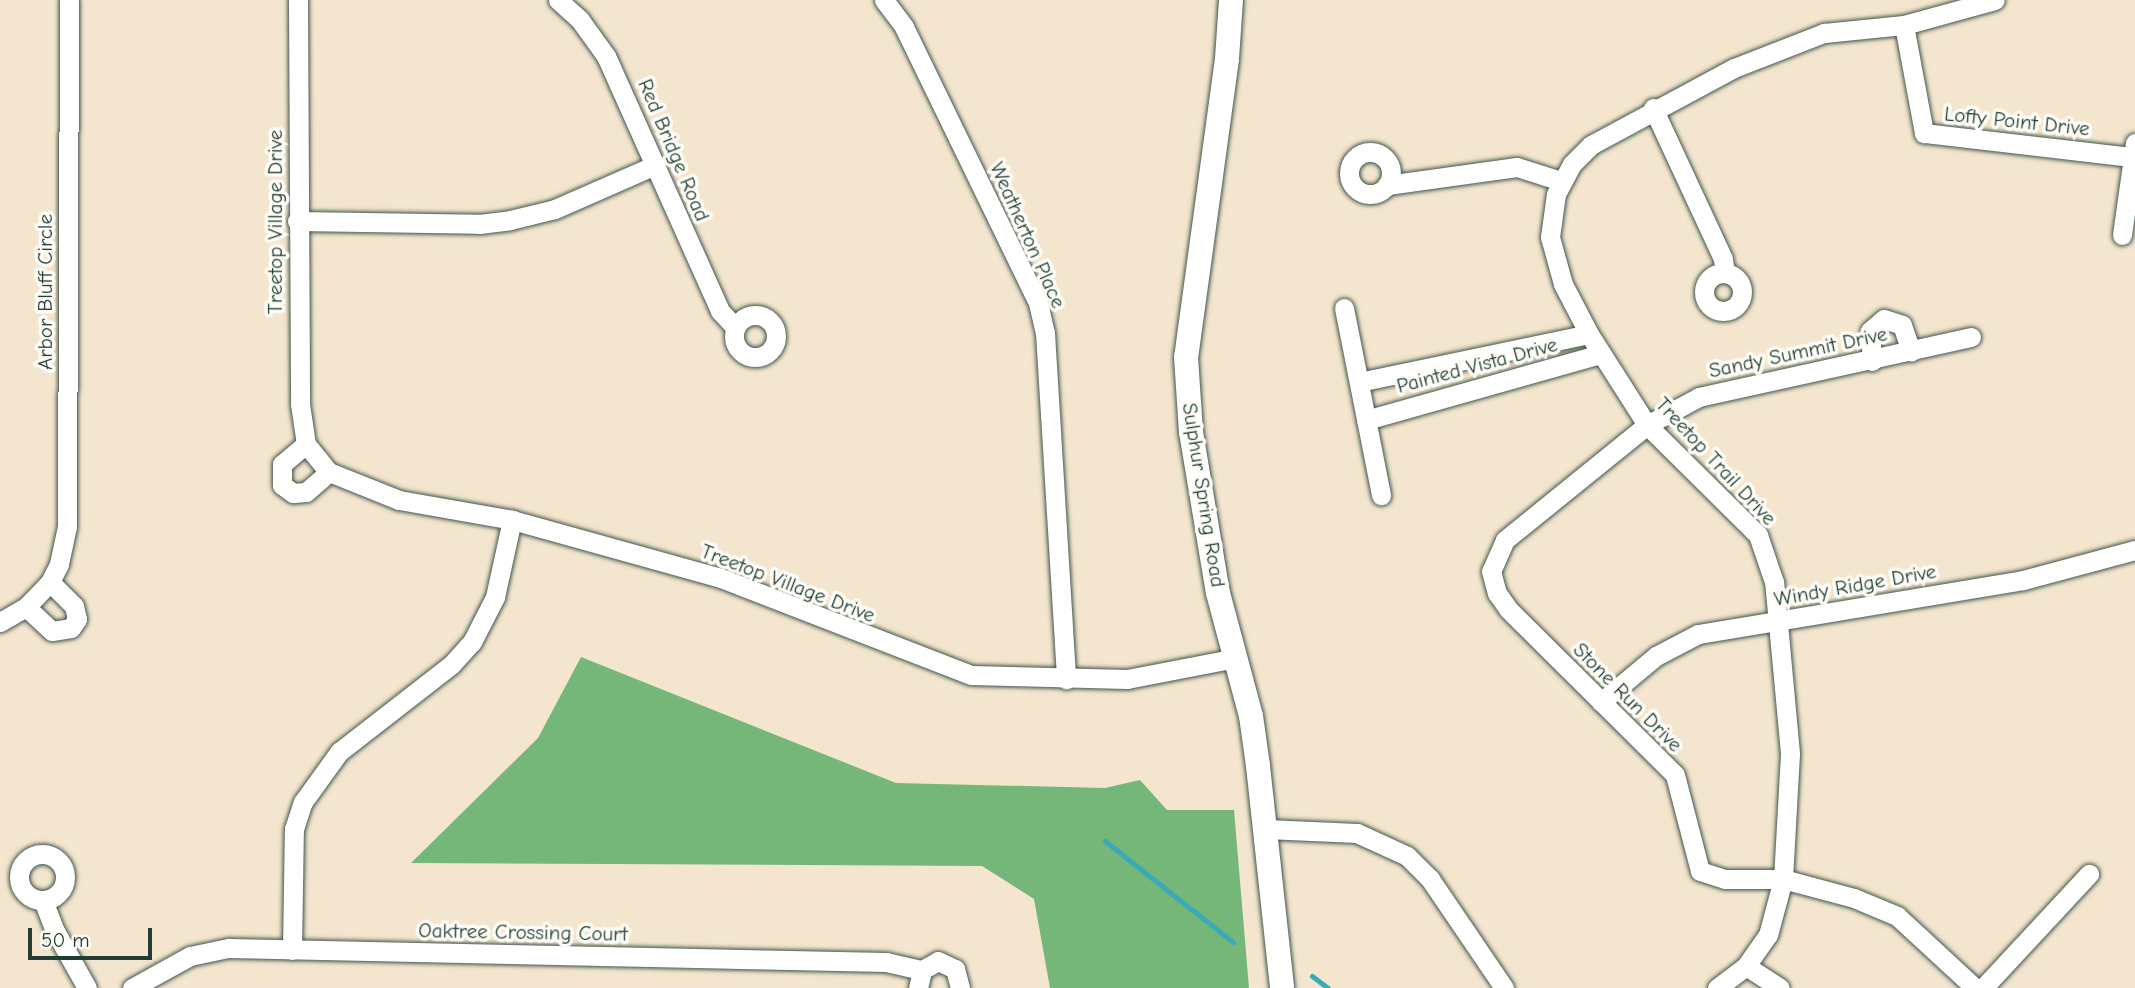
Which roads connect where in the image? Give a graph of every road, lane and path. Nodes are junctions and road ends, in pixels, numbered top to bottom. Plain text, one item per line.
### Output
1 (69, 0) edge
2 (298, 0) edge
3 (558, 0) edge
4 (884, 0) edge
5 (1231, 0) edge
6 (1966, 0) edge
7 (1994, 0) edge
8 (1947, 15) junction
9 (1904, 25) junction
10 (1653, 108) junction
11 (2134, 150) edge
12 (655, 165) junction
13 (1561, 181) junction
14 (1387, 185) dead end
15 (297, 221) junction
16 (2122, 235) dead end
17 (1725, 273) dead end
18 (1344, 308) dead end
19 (735, 327) dead end
20 (1589, 334) junction
21 (1971, 337) dead end
22 (1911, 351) junction
23 (1601, 354) junction
24 (1872, 360) junction
25 (1359, 382) junction
26 (1366, 420) junction
27 (1647, 425) junction
28 (306, 444) junction
29 (329, 472) junction
30 (1381, 495) dead end
31 (512, 520) junction
32 (2135, 550) edge
33 (1492, 571) joint
34 (50, 582) junction
35 (26, 607) junction
36 (0, 622) edge
37 (1777, 622) junction
38 (1236, 658) junction
39 (1066, 679) junction
40 (1601, 702) junction
41 (1266, 829) junction
42 (2089, 874) dead end
43 (1783, 879) junction
44 (43, 900) dead end
45 (292, 950) junction
46 (1746, 966) junction
47 (920, 979) edge
48 (87, 988) edge
49 (132, 988) edge
50 (960, 988) edge
51 (1282, 988) edge
52 (1503, 988) edge
53 (1717, 988) edge
54 (1780, 988) edge
55 (1975, 988) edge
56 (1983, 988) edge

1 - 34 street, Arbor Bluff Circle
2 - 15 street, Treetop Village Drive
3 - 12 street, Red Bridge Road
4 - 39 street, Weatherton Place
5 - 38 street, Sulphur Spring Road
6 - 8 street, Treetop Trail Drive
7 - 8 street, Treetop Trail Drive
8 - 9 street, Treetop Trail Drive
9 - 10 street, Treetop Trail Drive
9 - 11 street, Lofty Point Drive
10 - 13 street, Treetop Trail Drive
10 - 17 street
11 - 16 street, Lofty Point Drive
12 - 15 street
12 - 19 street, Red Bridge Road
13 - 14 street
13 - 20 street, Treetop Trail Drive
15 - 28 street, Treetop Village Drive
18 - 25 street
20 - 23 street, Treetop Trail Drive
20 - 25 street
21 - 22 street, Sandy Summit Drive
22 - 24 street, Sandy Summit Drive
22 - 24 street
23 - 26 street, Painted Vista Drive
23 - 27 street, Treetop Trail Drive
24 - 27 street, Sandy Summit Drive
25 - 26 street
26 - 30 street
27 - 33 street, Sandy Summit Drive
27 - 37 street, Treetop Trail Drive
28 - 29 street, Treetop Village Drive
28 - 29 street
29 - 31 street, Treetop Village Drive
31 - 39 street, Treetop Village Drive
31 - 45 street
32 - 37 street, Windy Ridge Drive
33 - 40 street, Stone Run Drive
34 - 35 street, Arbor Bluff Circle
34 - 35 street
35 - 36 street, Arbor Bluff Circle
37 - 40 street, Windy Ridge Drive
37 - 43 street, Treetop Trail Drive
38 - 39 street, Treetop Village Drive
38 - 41 street, Sulphur Spring Road
40 - 43 street, Stone Run Drive
41 - 51 street, Sulphur Spring Road
41 - 52 street
42 - 56 street
43 - 46 street, Treetop Trail Drive
43 - 55 street
44 - 48 street
45 - 47 street, Oaktree Crossing Court
45 - 49 street, Oaktree Crossing Court
46 - 53 street, Treetop Trail Drive
46 - 54 street
47 - 50 street, Oaktree Crossing Court

